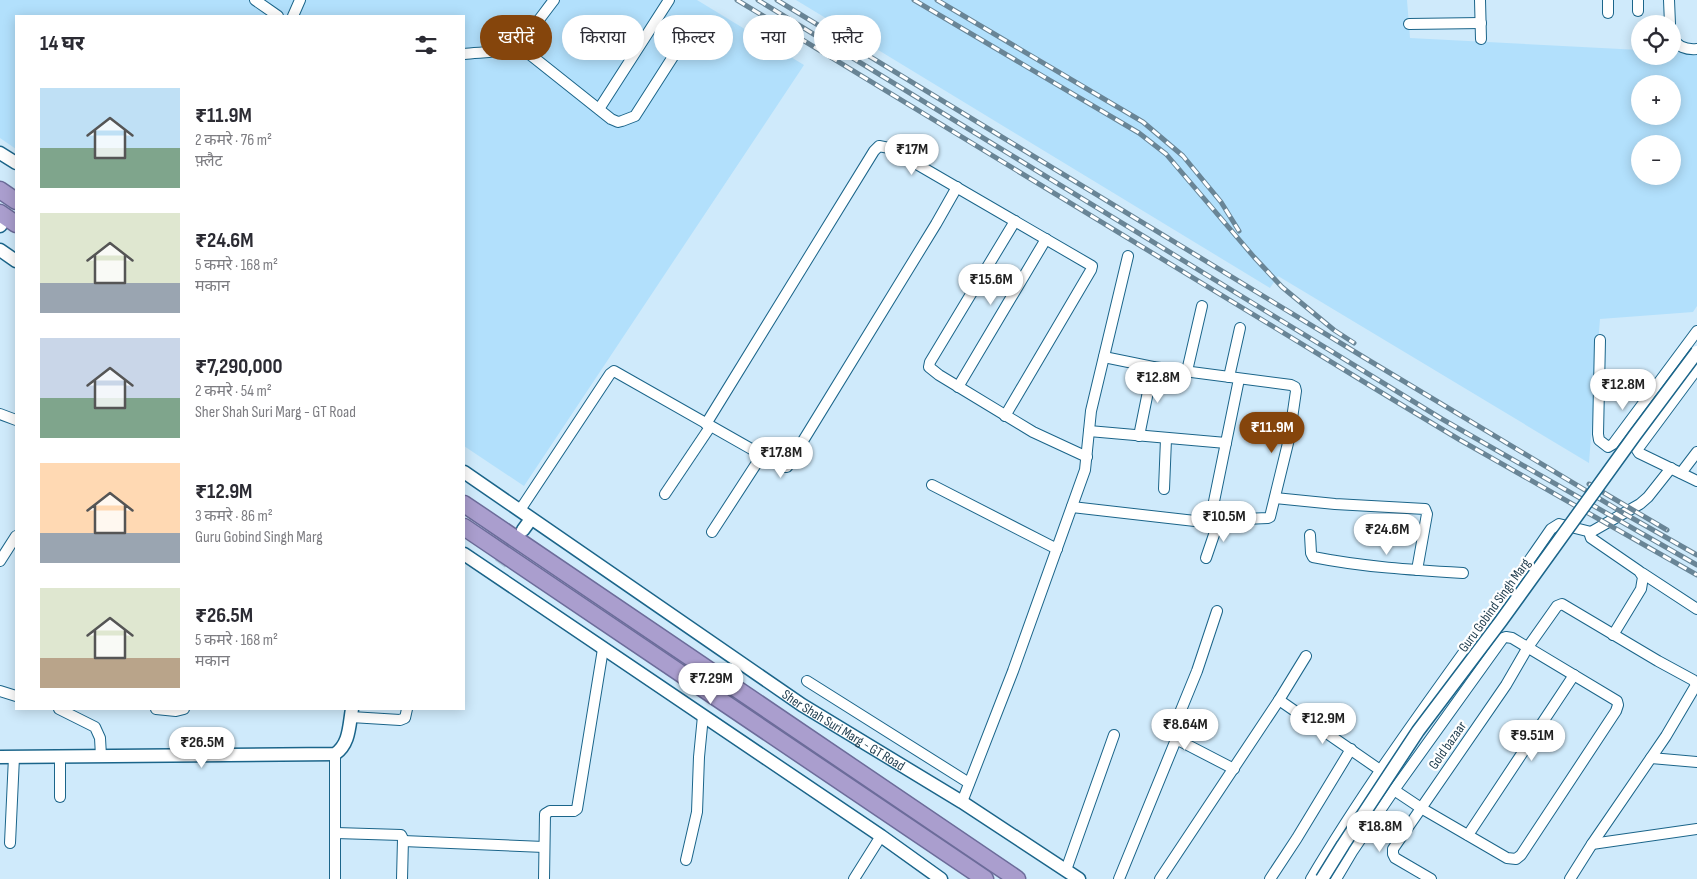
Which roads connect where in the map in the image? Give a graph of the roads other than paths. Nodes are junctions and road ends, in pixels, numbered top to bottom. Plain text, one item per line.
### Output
1 (255, 0) edge
2 (300, 0) edge
3 (554, 0) edge
4 (669, 0) edge
5 (1480, 0) edge
6 (1608, 0) edge
7 (1638, 0) edge
8 (1669, 0) edge
9 (1638, 11) dead end
10 (1608, 13) dead end
11 (277, 15) edge
12 (294, 15) edge
13 (542, 15) edge
14 (1670, 15) edge
15 (1481, 23) junction
16 (1409, 24) dead end
17 (1481, 39) dead end
18 (1681, 46) edge
19 (1697, 49) edge
20 (480, 52) edge
21 (465, 54) edge
22 (538, 60) edge
23 (671, 60) edge
24 (599, 109) junction
25 (0, 152) edge
26 (15, 162) edge
27 (957, 187) junction
28 (0, 190) edge
29 (15, 200) edge
30 (0, 213) edge
31 (1015, 221) junction
32 (15, 223) edge
33 (1046, 239) junction
34 (0, 250) edge
35 (1128, 256) dead end
36 (15, 260) edge
37 (1202, 306) dead end
38 (1240, 328) dead end
39 (1697, 331) edge
40 (1600, 340) dead end
41 (1697, 352) edge
42 (1104, 357) junction
43 (1153, 367) junction
44 (1697, 369) edge
45 (1187, 371) junction
46 (1234, 378) junction
47 (958, 386) junction
48 (0, 414) edge
49 (1005, 416) junction
50 (15, 420) edge
51 (708, 425) junction
52 (1089, 431) junction
53 (1139, 436) junction
54 (1166, 439) junction
55 (1226, 443) junction
56 (1697, 452) edge
57 (762, 455) junction
58 (1088, 457) junction
59 (1671, 468) junction
60 (465, 473) edge
61 (1681, 473) junction
62 (1697, 481) edge
63 (932, 485) dead end
64 (1164, 489) dead end
65 (665, 494) dead end
66 (1275, 498) junction
67 (465, 505) edge
68 (1072, 507) junction
69 (520, 510) junction
70 (531, 519) junction
71 (1214, 521) junction
72 (465, 528) edge
73 (523, 530) tunnel mouth
74 (712, 532) dead end
75 (1592, 532) junction
76 (1310, 535) dead end
77 (15, 537) edge
78 (1057, 549) junction
79 (465, 554) edge
80 (1206, 558) dead end
81 (0, 561) edge
82 (1417, 570) junction
83 (1463, 573) dead end
84 (1642, 573) junction
85 (1697, 608) edge
86 (1217, 611) dead end
87 (1614, 634) junction
88 (1528, 647) junction
89 (603, 649) junction
90 (1306, 656) dead end
91 (1574, 675) junction
92 (807, 681) dead end
93 (1696, 686) edge
94 (0, 691) edge
95 (15, 696) edge
96 (1279, 700) junction
97 (61, 710) edge
98 (166, 710) edge
99 (180, 710) edge
100 (407, 710) edge
101 (351, 713) edge
102 (703, 716) junction
103 (1114, 735) dead end
104 (1176, 738) junction
105 (1350, 749) junction
106 (335, 754) junction
107 (60, 756) junction
108 (101, 756) junction
109 (0, 757) edge
110 (14, 757) junction
111 (1651, 758) junction
112 (1697, 762) edge
113 (1234, 769) junction
114 (1380, 770) junction
115 (969, 783) junction
116 (1394, 790) junction
117 (60, 797) dead end
118 (962, 802) junction
119 (1421, 808) junction
120 (1697, 829) edge
121 (336, 833) junction
122 (881, 836) junction
123 (1468, 836) junction
124 (403, 841) junction
125 (10, 843) dead end
126 (1592, 844) junction
127 (544, 846) junction
128 (686, 860) dead end
129 (1066, 870) junction
130 (335, 879) edge
131 (402, 879) edge
132 (544, 879) edge
133 (854, 879) edge
134 (941, 879) edge
135 (985, 879) edge
136 (1018, 879) edge
137 (1079, 879) edge
138 (1119, 879) edge
139 (1160, 879) edge
140 (1270, 879) edge
141 (1311, 879) edge
142 (1322, 879) edge
143 (1336, 879) edge
144 (1430, 879) edge
145 (1570, 879) edge

1 - 11 street
2 - 12 street
3 - 13 street
4 - 24 street
5 - 15 street
6 - 10 street
7 - 9 street
8 - 14 street
15 - 16 street
15 - 17 street
18 - 19 street
20 - 21 street
22 - 24 street
23 - 24 street
25 - 26 street
27 - 31 street
27 - 51 street
27 - 57 street
28 - 29 highway
30 - 32 highway
31 - 33 street
31 - 47 street
33 - 47 street
33 - 49 street
34 - 36 street
35 - 42 street
37 - 45 street
38 - 46 street
39 - 40 street
41 - 142 street, Guru Gobind Singh Marg, bridge
42 - 43 street
42 - 52 street
43 - 45 street
43 - 53 street
44 - 59 street
45 - 46 street
46 - 55 street
46 - 66 street
47 - 49 street
48 - 50 street
49 - 58 street
51 - 57 street
51 - 65 street
51 - 69 street
52 - 53 street
52 - 58 street
53 - 54 street
54 - 55 street
54 - 64 street
55 - 71 street
56 - 61 street
57 - 74 street
58 - 68 street
59 - 61 street
59 - 75 street
60 - 69 street, Sher Shah Suri Marg - GT Road
61 - 62 street
63 - 78 street
66 - 71 street
66 - 82 street
67 - 136 highway, Sher Shah Suri Marg - GT Road
68 - 71 street
68 - 78 street
69 - 70 street, Sher Shah Suri Marg - GT Road
70 - 73 street
70 - 118 street, Sher Shah Suri Marg - GT Road
71 - 80 street
72 - 135 highway
75 - 84 street
75 - 114 street
76 - 82 street
77 - 81 street
78 - 115 street
79 - 89 street
82 - 83 street
84 - 85 street
84 - 87 street
86 - 104 street
87 - 88 street, Gold bazaar
87 - 93 street
88 - 91 street
88 - 116 street
88 - 119 street, Gold bazaar
89 - 102 street
89 - 127 street
90 - 96 street
91 - 123 street
91 - 123 street
92 - 115 street
93 - 111 street
94 - 95 street
96 - 105 street
96 - 113 street
97 - 108 street
98 - 99 street
100 - 101 street
101 - 106 street
102 - 122 street
102 - 128 street
103 - 129 street
104 - 113 street
104 - 138 street
105 - 114 street
105 - 140 street
106 - 108 street
106 - 121 street
107 - 108 street
107 - 110 street
107 - 117 street
109 - 110 street
110 - 125 street
111 - 112 street
111 - 126 street
113 - 139 street
114 - 141 street
115 - 118 street
116 - 119 street
116 - 143 street
118 - 129 street, Sher Shah Suri Marg - GT Road
119 - 123 street
119 - 144 street, Gold bazaar
120 - 126 street
121 - 124 street
121 - 130 street
122 - 133 street
122 - 134 street
124 - 127 street
124 - 131 street
126 - 145 street
127 - 132 street
129 - 137 street, Sher Shah Suri Marg - GT Road

